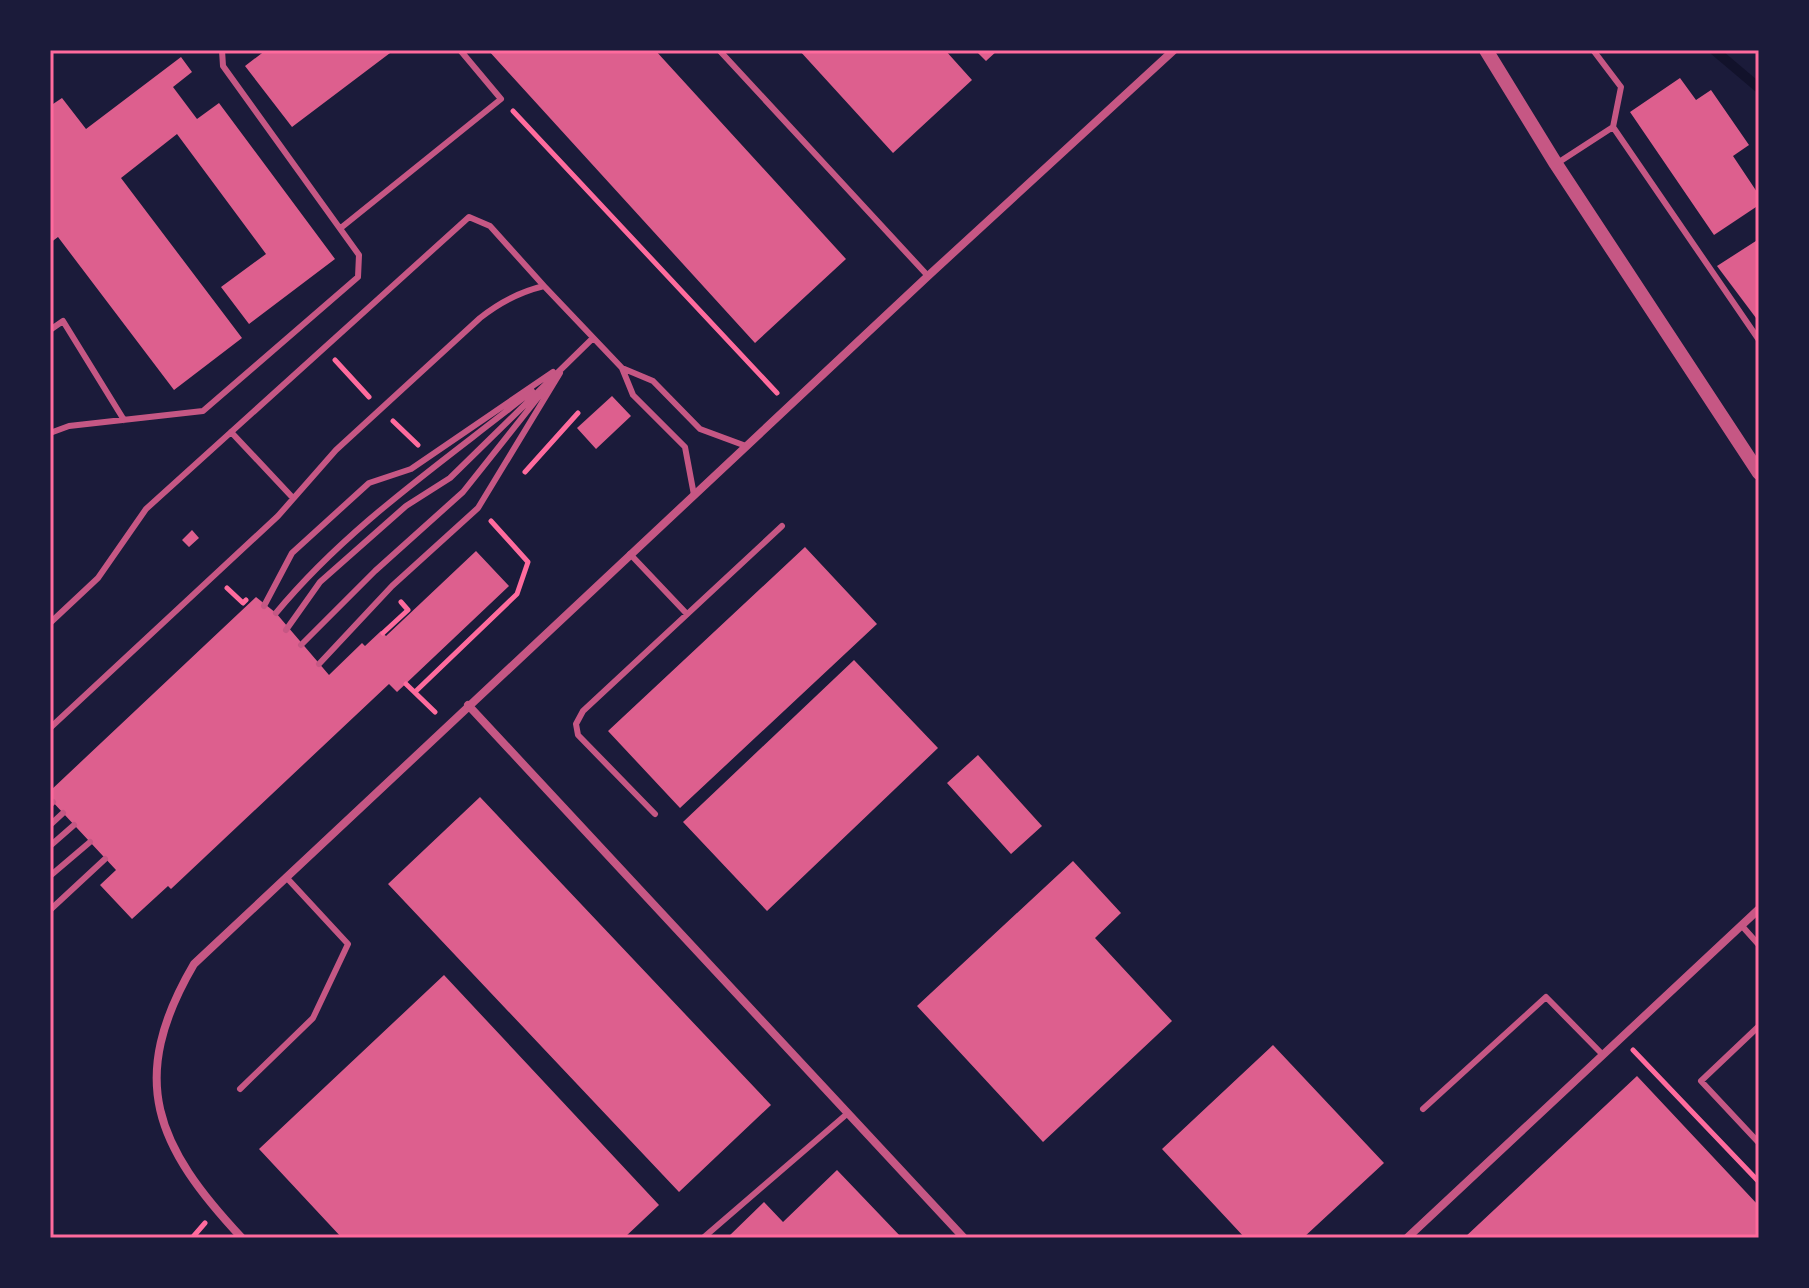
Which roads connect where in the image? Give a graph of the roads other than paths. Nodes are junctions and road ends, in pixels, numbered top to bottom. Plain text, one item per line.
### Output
1 (222, 50) edge
2 (460, 50) edge
3 (719, 50) edge
4 (1174, 50) edge
5 (1486, 50) edge
6 (1593, 50) edge
7 (1613, 127) junction
8 (1556, 164) junction
9 (342, 227) junction
10 (928, 276) junction
11 (544, 286) junction
12 (50, 330) edge
13 (592, 339) junction
14 (1757, 339) edge
15 (566, 363) junction
16 (622, 368) junction
17 (124, 420) junction
18 (231, 432) junction
19 (50, 433) edge
20 (746, 446) junction
21 (1759, 473) edge
22 (694, 495) junction
23 (293, 498) junction
24 (782, 526) dead end
25 (630, 554) junction
26 (264, 606) dead end
27 (276, 613) dead end
28 (686, 613) junction
29 (50, 623) edge
30 (286, 630) dead end
31 (301, 645) dead end
32 (319, 664) dead end
33 (468, 705) junction
34 (50, 728) edge
35 (63, 813) dead end
36 (655, 814) dead end
37 (50, 825) edge
38 (74, 825) dead end
39 (90, 842) dead end
40 (50, 846) edge
41 (105, 859) dead end
42 (50, 876) edge
43 (286, 877) junction
44 (1759, 909) edge
45 (50, 910) edge
46 (1742, 926) junction
47 (1759, 945) edge
48 (1759, 1026) edge
49 (1603, 1055) junction
50 (240, 1089) dead end
51 (1423, 1109) dead end
52 (848, 1113) junction
53 (1757, 1141) edge
54 (242, 1238) edge
55 (703, 1238) edge
56 (964, 1238) edge
57 (1407, 1238) edge

1 - 9 lane
2 - 9 lane
3 - 10 lane
4 - 10 street
5 - 8 street
6 - 7 lane
7 - 8 lane
7 - 14 lane
8 - 21 street
9 - 17 lane
10 - 20 street
11 - 13 lane
11 - 18 lane
11 - 23 lane
12 - 17 lane
13 - 15 lane
13 - 16 lane
15 - 26 lane
15 - 27 lane
15 - 30 lane
15 - 31 lane
15 - 32 lane
16 - 20 lane
16 - 22 lane
17 - 19 lane
18 - 23 lane
18 - 29 lane
20 - 22 street
22 - 25 street
23 - 34 lane
24 - 28 lane
25 - 28 lane
25 - 33 street
28 - 36 lane
33 - 43 street
33 - 52 street
35 - 37 lane
38 - 40 lane
39 - 42 lane
41 - 45 lane
43 - 50 lane
43 - 54 street
44 - 46 street
46 - 47 lane
46 - 49 street
48 - 53 lane
49 - 51 lane
49 - 57 street
52 - 55 lane
52 - 56 street

